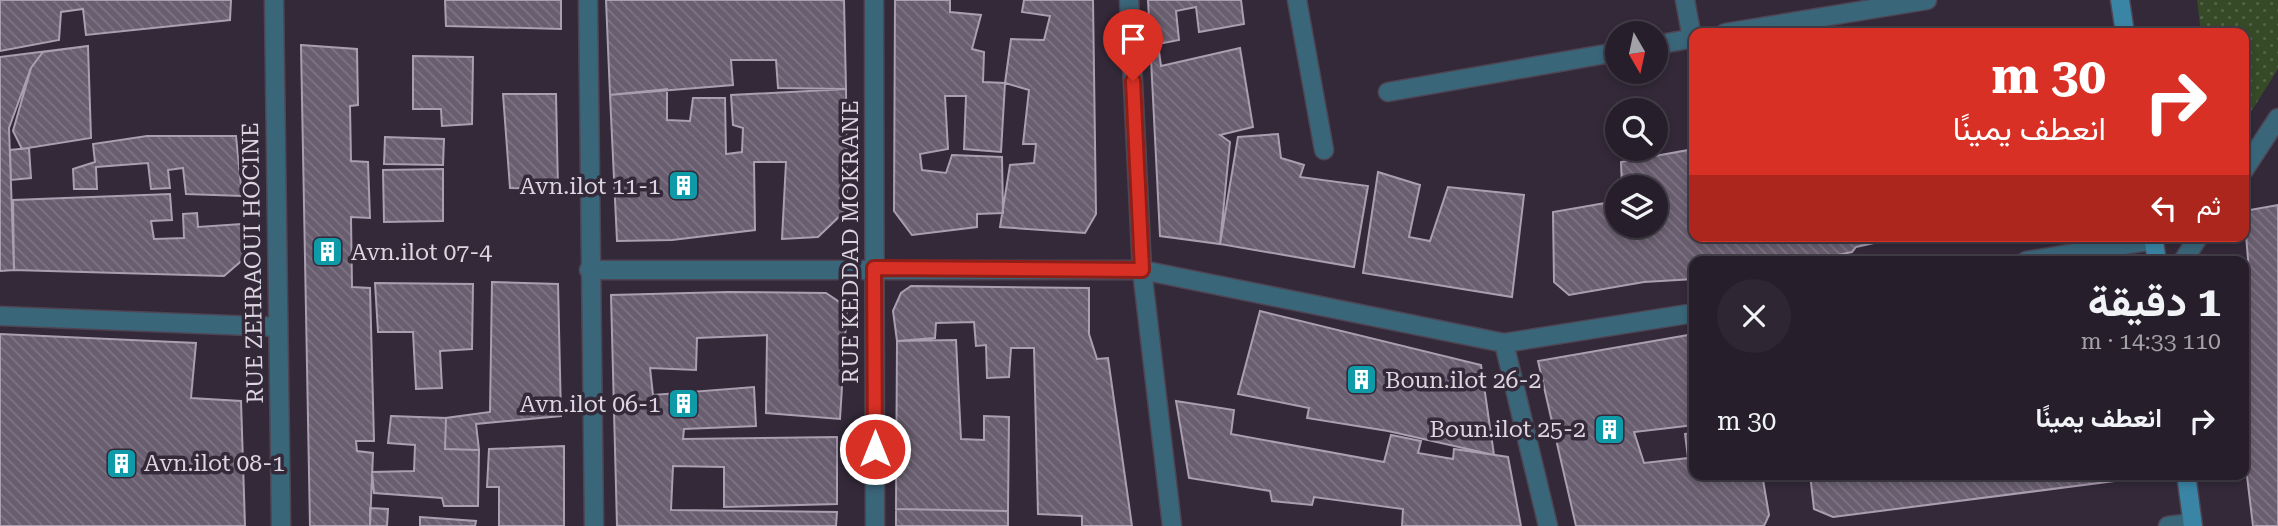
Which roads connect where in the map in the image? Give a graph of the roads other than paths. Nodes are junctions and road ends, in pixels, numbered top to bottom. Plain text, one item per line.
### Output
1 (274, 0) edge
2 (588, 0) edge
3 (874, 0) edge
4 (1129, 0) edge
5 (1297, 0) edge
6 (1685, 0) edge
7 (1927, 0) edge
8 (2120, 0) edge
9 (1691, 28) edge
10 (1755, 28) edge
11 (2124, 28) edge
12 (1689, 39) edge
13 (1668, 43) edge
14 (1605, 53) edge
15 (1388, 92) dead end
16 (2278, 118) edge
17 (1324, 150) dead end
18 (2249, 162) edge
19 (2131, 242) edge
20 (2054, 256) edge
21 (874, 268) junction
22 (589, 270) junction
23 (1142, 270) junction
24 (1689, 314) edge
25 (0, 316) edge
26 (278, 327) junction
27 (1504, 343) junction
28 (2187, 480) edge
29 (2193, 524) edge
30 (281, 526) edge
31 (594, 526) edge
32 (875, 526) edge
33 (1172, 526) edge
34 (1548, 526) edge
35 (2168, 526) edge

1 - 26 street, RUE ZEHRAOUI HOCINE
2 - 22 street
3 - 21 street, RUE KEDDAD MOKRANE
4 - 23 street
5 - 17 street
6 - 9 street
7 - 10 street
8 - 11 main road
12 - 13 street
14 - 15 street
16 - 18 street
19 - 20 street
21 - 22 street
21 - 23 street
21 - 32 street, RUE KEDDAD MOKRANE
22 - 31 street
23 - 27 street
23 - 33 street
24 - 27 street
25 - 26 street
26 - 30 street, RUE ZEHRAOUI HOCINE
27 - 34 street
28 - 29 main road
29 - 35 street

